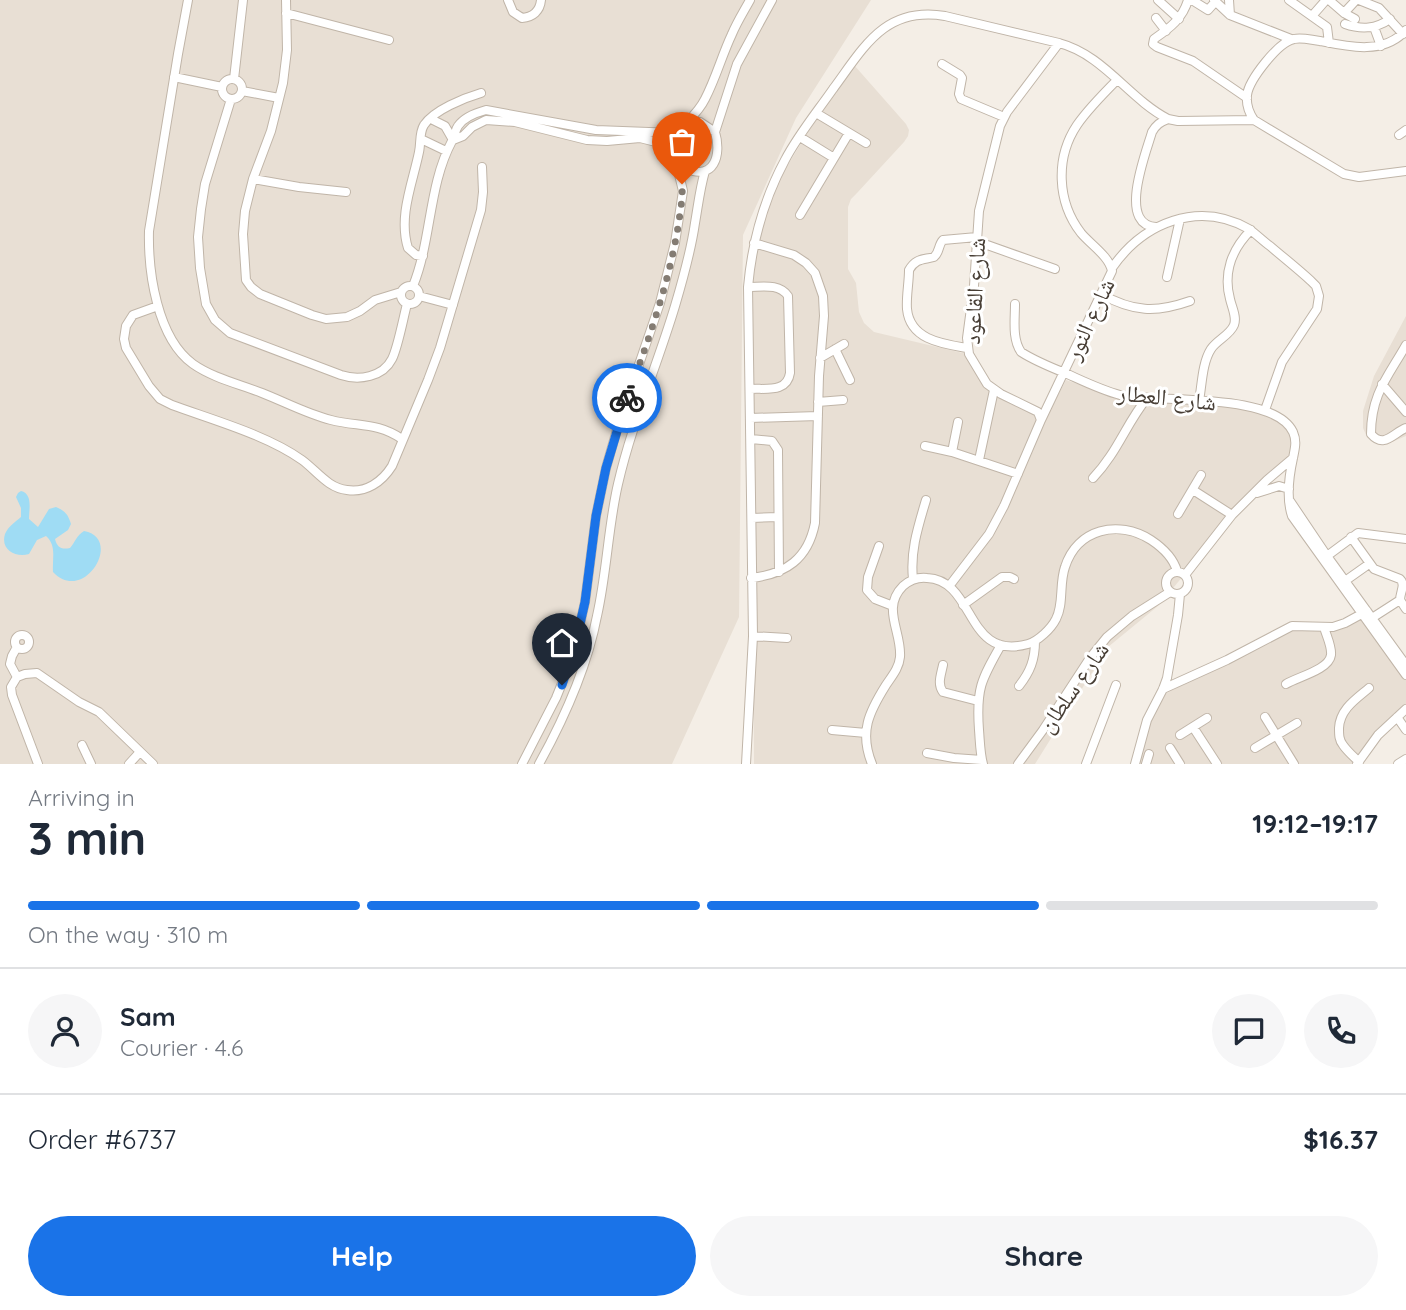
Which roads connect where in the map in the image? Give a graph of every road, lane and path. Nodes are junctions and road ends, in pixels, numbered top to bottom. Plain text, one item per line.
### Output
1 (188, 0) edge
2 (243, 0) edge
3 (286, 0) edge
4 (508, 0) edge
5 (541, 0) edge
6 (750, 0) edge
7 (772, 0) edge
8 (1158, 0) edge
9 (1190, 0) edge
10 (1229, 0) edge
11 (1290, 0) edge
12 (1327, 0) edge
13 (1357, 0) edge
14 (1215, 1) edge
15 (286, 13) junction
16 (1344, 13) junction
17 (1230, 15) junction
18 (1312, 16) junction
19 (1156, 18) dead end
20 (1179, 19) junction
21 (1355, 19) dead end
22 (1390, 19) junction
23 (1345, 24) dead end
24 (1374, 27) junction
25 (1166, 32) junction
26 (1404, 32) edge
27 (1291, 39) junction
28 (389, 40) dead end
29 (1059, 43) junction
30 (1329, 43) junction
31 (1381, 46) junction
32 (723, 56) junction
33 (737, 64) junction
34 (942, 64) dead end
35 (174, 77) junction
36 (234, 79) junction
37 (1117, 80) junction
38 (222, 87) junction
39 (242, 91) junction
40 (481, 93) dead end
41 (279, 98) junction
42 (1247, 98) junction
43 (231, 99) junction
44 (485, 110) junction
45 (816, 113) junction
46 (1004, 117) junction
47 (431, 119) junction
48 (1168, 119) junction
49 (486, 120) junction
50 (1254, 120) junction
51 (688, 121) junction
52 (547, 127) junction
53 (715, 132) junction
54 (675, 133) junction
55 (849, 133) junction
56 (800, 137) junction
57 (421, 139) junction
58 (453, 140) junction
59 (866, 143) dead end
60 (671, 149) junction
61 (446, 151) junction
62 (834, 158) junction
63 (676, 162) junction
64 (482, 167) dead end
65 (705, 171) junction
66 (1406, 171) edge
67 (253, 179) junction
68 (346, 192) dead end
69 (800, 215) dead end
70 (1180, 219) junction
71 (1156, 227) junction
72 (1251, 230) junction
73 (976, 239) junction
74 (754, 243) junction
75 (423, 256) junction
76 (1112, 268) junction
77 (1055, 270) dead end
78 (1167, 277) dead end
79 (413, 286) junction
80 (748, 287) junction
81 (401, 292) junction
82 (1101, 294) junction
83 (419, 296) junction
84 (1190, 300) dead end
85 (407, 304) junction
86 (1015, 304) dead end
87 (453, 305) junction
88 (158, 306) junction
89 (844, 344) dead end
90 (967, 348) junction
91 (1405, 348) edge
92 (835, 349) junction
93 (820, 358) junction
94 (1063, 373) junction
95 (850, 380) dead end
96 (1382, 384) junction
97 (750, 388) junction
98 (994, 390) junction
99 (1406, 397) edge
100 (1147, 398) junction
101 (842, 400) dead end
102 (818, 401) junction
103 (1199, 401) junction
104 (1398, 403) junction
105 (1265, 410) junction
106 (1406, 412) edge
107 (818, 416) junction
108 (750, 418) junction
109 (1041, 420) junction
110 (958, 422) dead end
111 (1406, 428) edge
112 (402, 439) junction
113 (751, 439) junction
114 (925, 446) dead end
115 (951, 452) junction
116 (1293, 458) junction
117 (979, 460) junction
118 (1018, 474) junction
119 (1201, 475) dead end
120 (1093, 478) dead end
121 (1289, 489) junction
122 (1193, 490) junction
123 (1251, 496) junction
124 (1289, 499) junction
125 (926, 500) dead end
126 (1178, 514) dead end
127 (1232, 515) junction
128 (778, 517) junction
129 (752, 518) junction
130 (1351, 537) junction
131 (1406, 539) edge
132 (879, 546) dead end
133 (1327, 556) junction
134 (1370, 564) junction
135 (779, 572) junction
136 (1181, 573) junction
137 (751, 578) junction
138 (913, 579) junction
139 (1014, 579) dead end
140 (1345, 581) junction
141 (950, 585) junction
142 (1170, 592) junction
143 (1180, 594) junction
144 (1400, 600) junction
145 (964, 605) junction
146 (893, 606) junction
147 (1406, 609) edge
148 (1367, 614) junction
149 (1324, 627) junction
150 (753, 636) junction
151 (787, 638) dead end
152 (1035, 641) junction
153 (1001, 645) junction
154 (17, 647) dead end
155 (943, 665) dead end
156 (1406, 665) edge
157 (1406, 675) edge
158 (17, 677) junction
159 (1286, 684) dead end
160 (1116, 685) dead end
161 (1018, 686) dead end
162 (1370, 688) dead end
163 (1163, 689) junction
164 (978, 701) junction
165 (1406, 709) edge
166 (1265, 717) dead end
167 (1397, 717) junction
168 (1207, 718) dead end
169 (1297, 723) dead end
170 (1193, 726) junction
171 (832, 730) dead end
172 (1406, 730) edge
173 (866, 733) junction
174 (1180, 735) dead end
175 (1276, 736) junction
176 (82, 745) dead end
177 (1170, 748) dead end
178 (1255, 748) dead end
179 (139, 752) junction
180 (928, 753) dead end
181 (1149, 754) dead end
182 (1406, 759) edge
183 (982, 762) edge
184 (1215, 762) edge
185 (1358, 763) edge
186 (38, 764) edge
187 (91, 764) edge
188 (129, 764) edge
189 (153, 764) edge
190 (522, 764) edge
191 (539, 764) edge
192 (746, 764) edge
193 (872, 764) edge
194 (1018, 764) edge
195 (1086, 764) edge
196 (1135, 764) edge
197 (1146, 764) edge
198 (1180, 764) edge
199 (1204, 764) edge
200 (1294, 764) edge
201 (1398, 764) edge

1 - 35 street
2 - 36 street
3 - 15 street
4 - 5 street
6 - 32 street
7 - 33 street
8 - 20 street
9 - 14 street
9 - 20 street
10 - 17 street
11 - 18 street
12 - 16 street
12 - 18 street
13 - 16 street
13 - 22 street
14 - 17 street
15 - 28 street
15 - 41 street
16 - 21 street
17 - 27 street
18 - 30 street
19 - 25 street
20 - 25 street
22 - 24 street
22 - 26 street
23 - 24 street
24 - 31 street
25 - 42 street
26 - 31 street
27 - 30 street
27 - 42 street
29 - 37 street
29 - 45 street
29 - 46 street, شارع القاعود
30 - 31 street
32 - 33 street
32 - 51 street
33 - 53 street
34 - 46 street
35 - 38 street
35 - 88 street
36 - 38 street
36 - 39 street
37 - 48 street
37 - 76 street, شارع النور
38 - 43 street
39 - 41 street
39 - 43 street
40 - 47 street
41 - 67 street
42 - 50 street
43 - 85 street
44 - 49 street
44 - 52 street
44 - 58 street
45 - 55 street
45 - 56 street
46 - 73 street, شارع القاعود
47 - 57 street
47 - 58 street
48 - 50 street
48 - 71 street
49 - 52 street
49 - 58 street
50 - 66 street
51 - 53 street
51 - 54 street
52 - 54 street
52 - 60 street
53 - 65 street
54 - 60 street
55 - 59 street
55 - 62 street
56 - 62 street
56 - 74 street
57 - 61 street
57 - 75 street
58 - 61 street
60 - 63 street
61 - 75 street
62 - 69 street
63 - 65 street
63 - 190 street
64 - 87 street
65 - 191 street
67 - 68 street
67 - 81 street
70 - 71 street
70 - 72 street
70 - 78 street
71 - 76 street
72 - 103 street
72 - 105 street
73 - 77 street
73 - 90 street, شارع القاعود
73 - 90 street
74 - 80 street
74 - 93 street
75 - 79 street
76 - 82 street, شارع النور
79 - 81 street
79 - 83 street
80 - 97 street
80 - 97 street
81 - 85 street
82 - 84 street
82 - 94 street, شارع النور
83 - 85 street
83 - 87 street
86 - 94 street, شارع العطار
87 - 112 street
88 - 112 street
88 - 112 street
89 - 92 street
90 - 98 street, شارع القاعود
91 - 96 street
92 - 93 street
92 - 95 street
93 - 102 street
94 - 100 street, شارع العطار
94 - 109 street, شارع النور
96 - 104 street
96 - 111 street
97 - 108 street
98 - 109 street, شارع القاعود
98 - 117 street
99 - 104 street
100 - 103 street, شارع العطار
100 - 120 street
101 - 102 street
102 - 107 street
103 - 105 street, شارع العطار
104 - 106 street
105 - 116 street, شارع العطار
107 - 108 street
107 - 135 street
108 - 113 street
109 - 118 street
110 - 115 street
113 - 128 street
113 - 129 street
114 - 115 street
115 - 117 street
116 - 121 street
116 - 123 street
117 - 118 street
118 - 141 street
119 - 122 street
121 - 123 street
121 - 124 street
122 - 126 street
122 - 127 street
123 - 127 street
124 - 133 street
124 - 148 street
125 - 138 street
127 - 136 street
128 - 129 street
128 - 135 street
129 - 137 street
130 - 131 street
130 - 133 street
130 - 134 street
132 - 146 street
133 - 140 street
134 - 140 street
134 - 144 street
135 - 137 street
136 - 142 street
136 - 143 street
136 - 152 street
137 - 150 street
138 - 141 street
138 - 146 street
139 - 145 street
140 - 148 street
141 - 145 street
142 - 143 street
142 - 194 street, شارع سلطان
143 - 163 street
144 - 147 street
144 - 148 street
145 - 153 street
146 - 173 street
148 - 149 street
148 - 156 street
148 - 157 street
149 - 159 street
149 - 163 street
150 - 151 street
150 - 192 street
152 - 153 street
152 - 161 street
153 - 164 street
154 - 158 street
155 - 164 street
158 - 179 street
158 - 186 street
160 - 195 street
162 - 185 street
163 - 196 street
164 - 183 street
165 - 167 street
166 - 175 street
167 - 172 street
167 - 185 street
168 - 170 street
169 - 175 street
170 - 174 street
170 - 184 street
171 - 173 street
173 - 193 street
175 - 178 street
175 - 200 street
176 - 187 street
177 - 198 street
179 - 188 street
179 - 189 street
180 - 183 street
181 - 197 street
182 - 201 street
184 - 199 street

